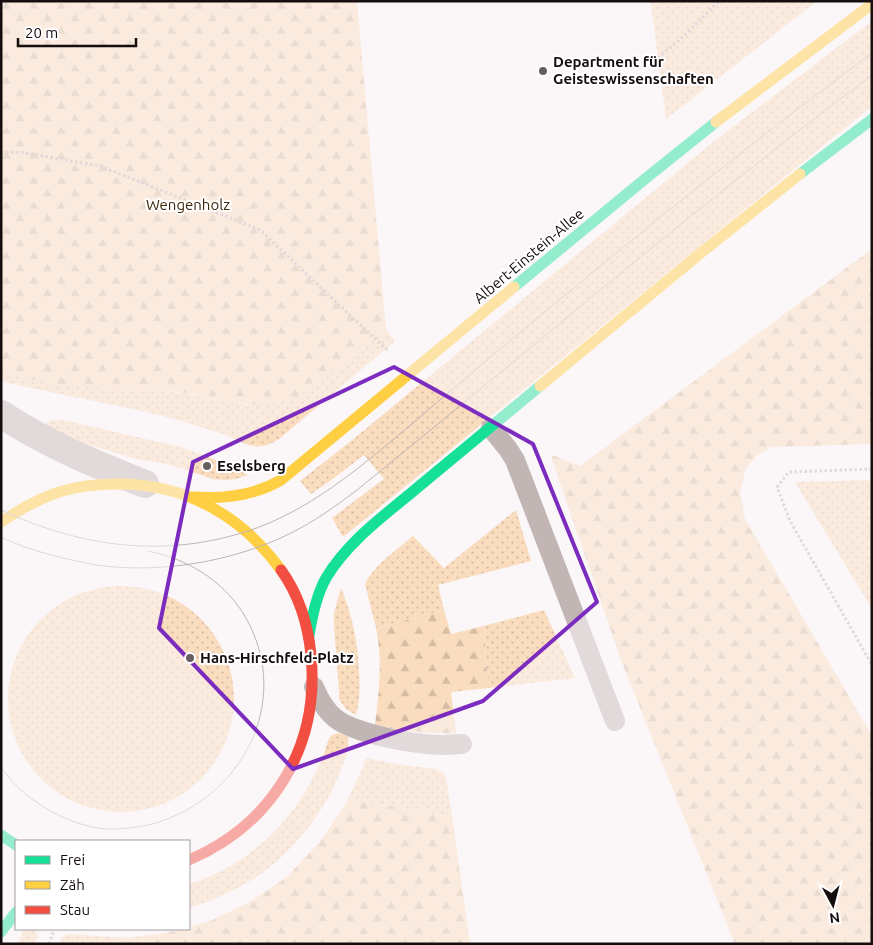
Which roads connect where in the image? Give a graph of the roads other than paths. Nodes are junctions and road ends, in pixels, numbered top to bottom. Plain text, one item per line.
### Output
1 (872, 4) edge
2 (872, 119) edge
3 (1, 414) edge
4 (491, 428) junction
5 (147, 485) junction
6 (192, 497) junction
7 (1, 522) edge
8 (309, 636) junction
9 (314, 687) junction
10 (615, 721) dead end
11 (462, 744) dead end
12 (1, 835) edge
13 (15, 844) edge
14 (190, 860) edge
15 (15, 913) edge
16 (1, 932) edge

1 - 6 street, Albert-Einstein-Allee
2 - 4 street
3 - 5 street
4 - 8 street
4 - 10 lane
5 - 6 street
5 - 7 street
6 - 8 street
8 - 9 street
9 - 11 lane
9 - 14 street
12 - 13 street
15 - 16 street

